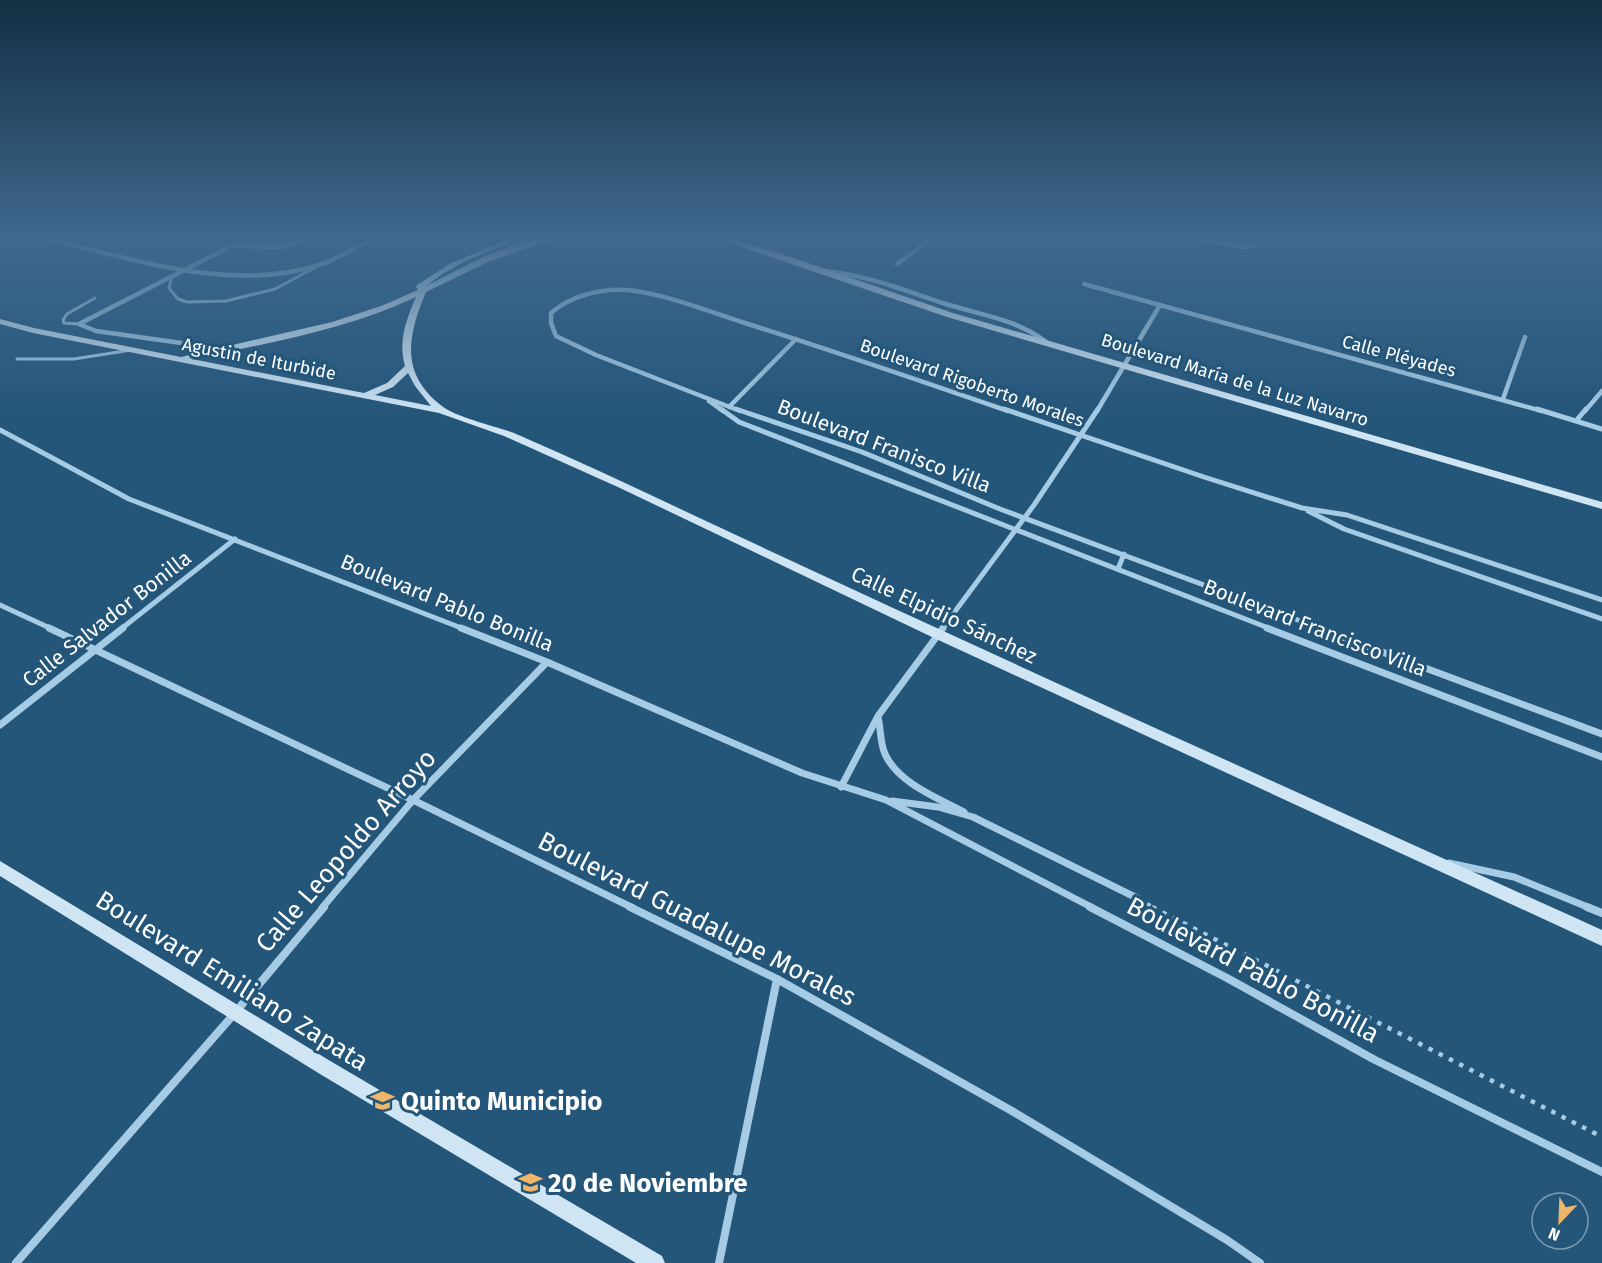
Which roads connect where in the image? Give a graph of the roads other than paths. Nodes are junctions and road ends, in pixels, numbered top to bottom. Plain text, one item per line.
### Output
1 (95, 298) dead end
2 (131, 298) edge
3 (176, 298) edge
4 (235, 298) edge
5 (404, 298) edge
6 (419, 298) edge
7 (577, 298) edge
8 (663, 298) edge
9 (901, 298) edge
10 (1134, 298) edge
11 (1160, 305) junction
12 (0, 321) edge
13 (79, 324) junction
14 (1525, 337) dead end
15 (796, 339) junction
16 (224, 349) junction
17 (131, 350) junction
18 (18, 359) dead end
19 (177, 359) junction
20 (1127, 366) junction
21 (409, 367) junction
22 (1602, 391) edge
23 (363, 397) junction
24 (1503, 399) junction
25 (708, 400) junction
26 (729, 406) junction
27 (441, 411) junction
28 (723, 412) junction
29 (1576, 421) junction
30 (1602, 429) edge
31 (0, 430) edge
32 (1081, 436) junction
33 (1602, 506) edge
34 (1302, 508) junction
35 (1026, 519) junction
36 (1016, 533) junction
37 (235, 539) junction
38 (1124, 554) junction
39 (1118, 569) junction
40 (1602, 600) edge
41 (0, 605) edge
42 (1602, 619) edge
43 (938, 635) junction
44 (96, 650) junction
45 (547, 662) junction
46 (878, 716) junction
47 (0, 725) edge
48 (1602, 734) edge
49 (1602, 757) edge
50 (841, 788) junction
51 (413, 800) junction
52 (886, 800) junction
53 (974, 817) junction
54 (1429, 860) junction
55 (0, 868) edge
56 (1137, 898) road end
57 (1602, 913) edge
58 (1602, 938) edge
59 (777, 979) junction
60 (234, 1014) junction
61 (1602, 1172) edge
62 (16, 1263) edge
63 (655, 1263) edge
64 (718, 1263) edge
65 (1260, 1263) edge

1 - 13 lane
2 - 13 street
3 - 4 lane
5 - 16 street
6 - 21 street
7 - 25 street, Boulevard Rigoberto Morales
8 - 15 street, Boulevard Rigoberto Morales
9 - 20 street, Boulevard María de la Luz Navarro
10 - 11 street, Calle Pléyades
11 - 20 street
11 - 24 street, Calle Pléyades
12 - 17 street, Agustin de Iturbide
13 - 16 street
14 - 24 street
15 - 26 street
15 - 32 street, Boulevard Rigoberto Morales
16 - 19 street
17 - 18 lane
17 - 19 street, Agustin de Iturbide
19 - 23 street, Agustin de Iturbide
20 - 32 street
20 - 33 street, Boulevard María de la Luz Navarro
21 - 23 street
21 - 27 street
22 - 29 street
23 - 27 street, Agustin de Iturbide
24 - 29 street, Calle Pléyades
25 - 26 street, Boulevard Franisco Villa
25 - 28 street, Boulevard Francisco Villa
26 - 28 street
26 - 35 street, Boulevard Franisco Villa
27 - 43 street, Calle Elpidio Sánchez
28 - 36 street, Boulevard Francisco Villa
29 - 30 street, Calle Pléyades
31 - 37 street, Boulevard Pablo Bonilla
32 - 34 street, Boulevard Rigoberto Morales
32 - 35 street
34 - 40 street, Boulevard Rigoberto Morales
34 - 42 street, Boulevard Rigoberto Morales
35 - 36 street
35 - 38 street, Boulevard Francisco Villa
36 - 39 street, Boulevard Francisco Villa
36 - 43 street
37 - 44 street, Calle Salvador Bonilla
37 - 45 street, Boulevard Pablo Bonilla
38 - 39 street
38 - 48 street, Boulevard Francisco Villa
39 - 49 street, Boulevard Francisco Villa
41 - 44 street, Boulevard Guadalupe Morales
43 - 46 street
43 - 54 street, Calle Elpidio Sánchez
44 - 47 street, Calle Salvador Bonilla
44 - 51 street, Boulevard Guadalupe Morales
45 - 50 street, Boulevard Pablo Bonilla
45 - 51 street, Calle Leopoldo Arroyo
46 - 50 street
46 - 53 street
50 - 52 street, Boulevard Pablo Bonilla
51 - 59 street, Boulevard Guadalupe Morales
51 - 60 street, Calle Leopoldo Arroyo
52 - 53 street, Boulevard Pablo Bonilla
52 - 61 street, Boulevard Pablo Bonilla
53 - 56 street, Boulevard Pablo Bonilla
54 - 57 street, Calle Elpidio Sánchez
54 - 58 street, Calle Elpidio Sánchez
55 - 60 street, Boulevard Emiliano Zapata
59 - 64 street
59 - 65 street, Boulevard Guadalupe Morales
60 - 62 street, Calle Leopoldo Arroyo
60 - 63 street, Boulevard Emiliano Zapata

